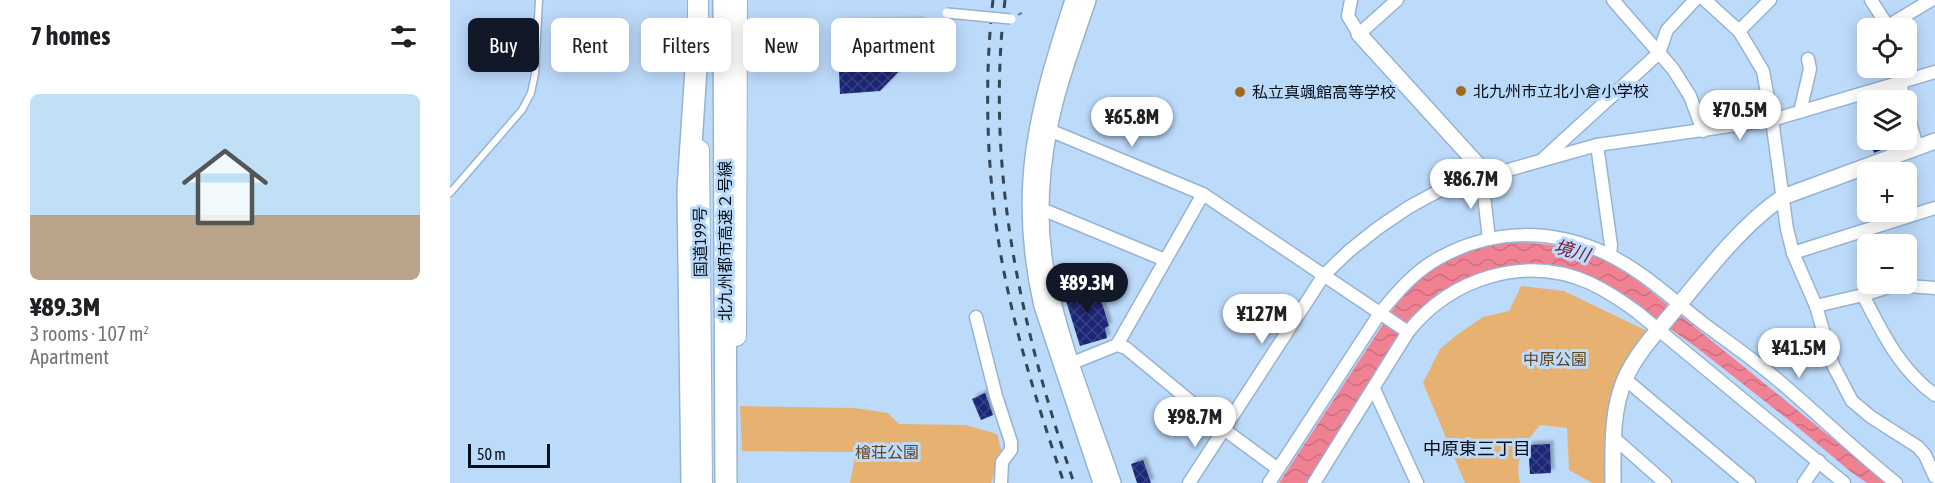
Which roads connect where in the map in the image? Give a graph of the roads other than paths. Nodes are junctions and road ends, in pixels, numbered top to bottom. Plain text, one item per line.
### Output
1 (539, 0) edge
2 (698, 0) edge
3 (711, 0) edge
4 (724, 0) edge
5 (737, 0) edge
6 (1073, 0) edge
7 (1088, 0) edge
8 (1351, 0) edge
9 (1397, 0) edge
10 (1613, 0) edge
11 (1695, 0) edge
12 (1705, 0) edge
13 (1770, 0) edge
14 (1871, 0) edge
15 (1931, 0) edge
16 (947, 13) road end
17 (698, 18) edge
18 (1883, 18) edge
19 (1903, 18) edge
20 (1011, 19) dead end
21 (1738, 32) junction
22 (1359, 34) junction
23 (1659, 53) junction
24 (1808, 58) dead end
25 (696, 72) edge
26 (698, 72) edge
27 (1935, 72) edge
28 (1898, 78) edge
29 (1899, 82) junction
30 (1901, 90) edge
31 (1800, 112) junction
32 (1772, 120) junction
33 (1048, 130) junction
34 (1703, 131) junction
35 (1934, 142) edge
36 (1597, 145) junction
37 (1917, 147) edge
38 (1909, 150) edge
39 (1543, 159) junction
40 (1482, 178) junction
41 (450, 193) edge
42 (1203, 194) junction
43 (1783, 196) junction
44 (1935, 208) edge
45 (1042, 211) junction
46 (1489, 239) junction
47 (1793, 253) junction
48 (1610, 255) junction
49 (1165, 260) junction
50 (1324, 275) junction
51 (1935, 288) edge
52 (1863, 296) junction
53 (1678, 306) junction
54 (1816, 306) junction
55 (1382, 314) junction
56 (976, 317) dead end
57 (1659, 329) junction
58 (1407, 331) junction
59 (1117, 345) junction
60 (1068, 365) junction
61 (1625, 379) junction
62 (1374, 389) junction
63 (1935, 394) edge
64 (1225, 430) junction
65 (1613, 437) junction
66 (1819, 461) junction
67 (1278, 469) junction
68 (1935, 477) edge
69 (692, 483) edge
70 (702, 483) edge
71 (712, 483) edge
72 (726, 483) edge
73 (736, 483) edge
74 (1001, 483) edge
75 (1101, 483) edge
76 (1113, 483) edge
77 (1189, 483) edge
78 (1269, 483) edge
79 (1314, 483) edge
80 (1417, 483) edge
81 (1613, 483) edge
82 (1665, 483) edge
83 (1749, 483) edge
84 (1804, 483) edge
85 (1844, 483) edge
86 (1896, 483) edge

1 - 41 lane
2 - 17 highway, 国道199号
3 - 71 highway, 北九州都市高速２号線
4 - 72 highway, 北九州都市高速２号線
5 - 73 highway
6 - 60 street
7 - 33 street
8 - 22 street
9 - 22 street
10 - 23 street
11 - 23 street
12 - 21 street
13 - 21 street
14 - 18 street
15 - 19 street
16 - 20 street, bridge
21 - 32 street
22 - 40 street
23 - 34 street
23 - 39 street
24 - 31 street
25 - 69 highway
26 - 70 highway, 国道199号
27 - 29 street
28 - 29 street
29 - 30 street
29 - 31 street
31 - 32 street
32 - 34 street
32 - 43 street
33 - 42 street
33 - 45 street
34 - 36 street
35 - 37 street
36 - 39 street
36 - 48 street
38 - 43 street
39 - 40 street
40 - 46 street
40 - 50 street
42 - 49 street
42 - 50 street
43 - 47 street
43 - 53 street
44 - 47 street
45 - 49 street
45 - 60 street
46 - 48 street
46 - 55 street
47 - 54 street
48 - 53 street
49 - 59 street
50 - 55 street
50 - 64 street
51 - 52 street
52 - 54 street
52 - 63 street
53 - 57 street
53 - 86 street
54 - 68 street
55 - 58 street
55 - 67 street
56 - 74 street
57 - 58 street
57 - 61 street
57 - 66 street
58 - 62 street
59 - 60 street
59 - 64 street
60 - 75 street
60 - 76 street
61 - 65 street
61 - 83 street
62 - 79 street
62 - 80 street
64 - 67 street
64 - 77 street
65 - 81 street
65 - 82 street
66 - 84 street
66 - 85 street
67 - 78 street

